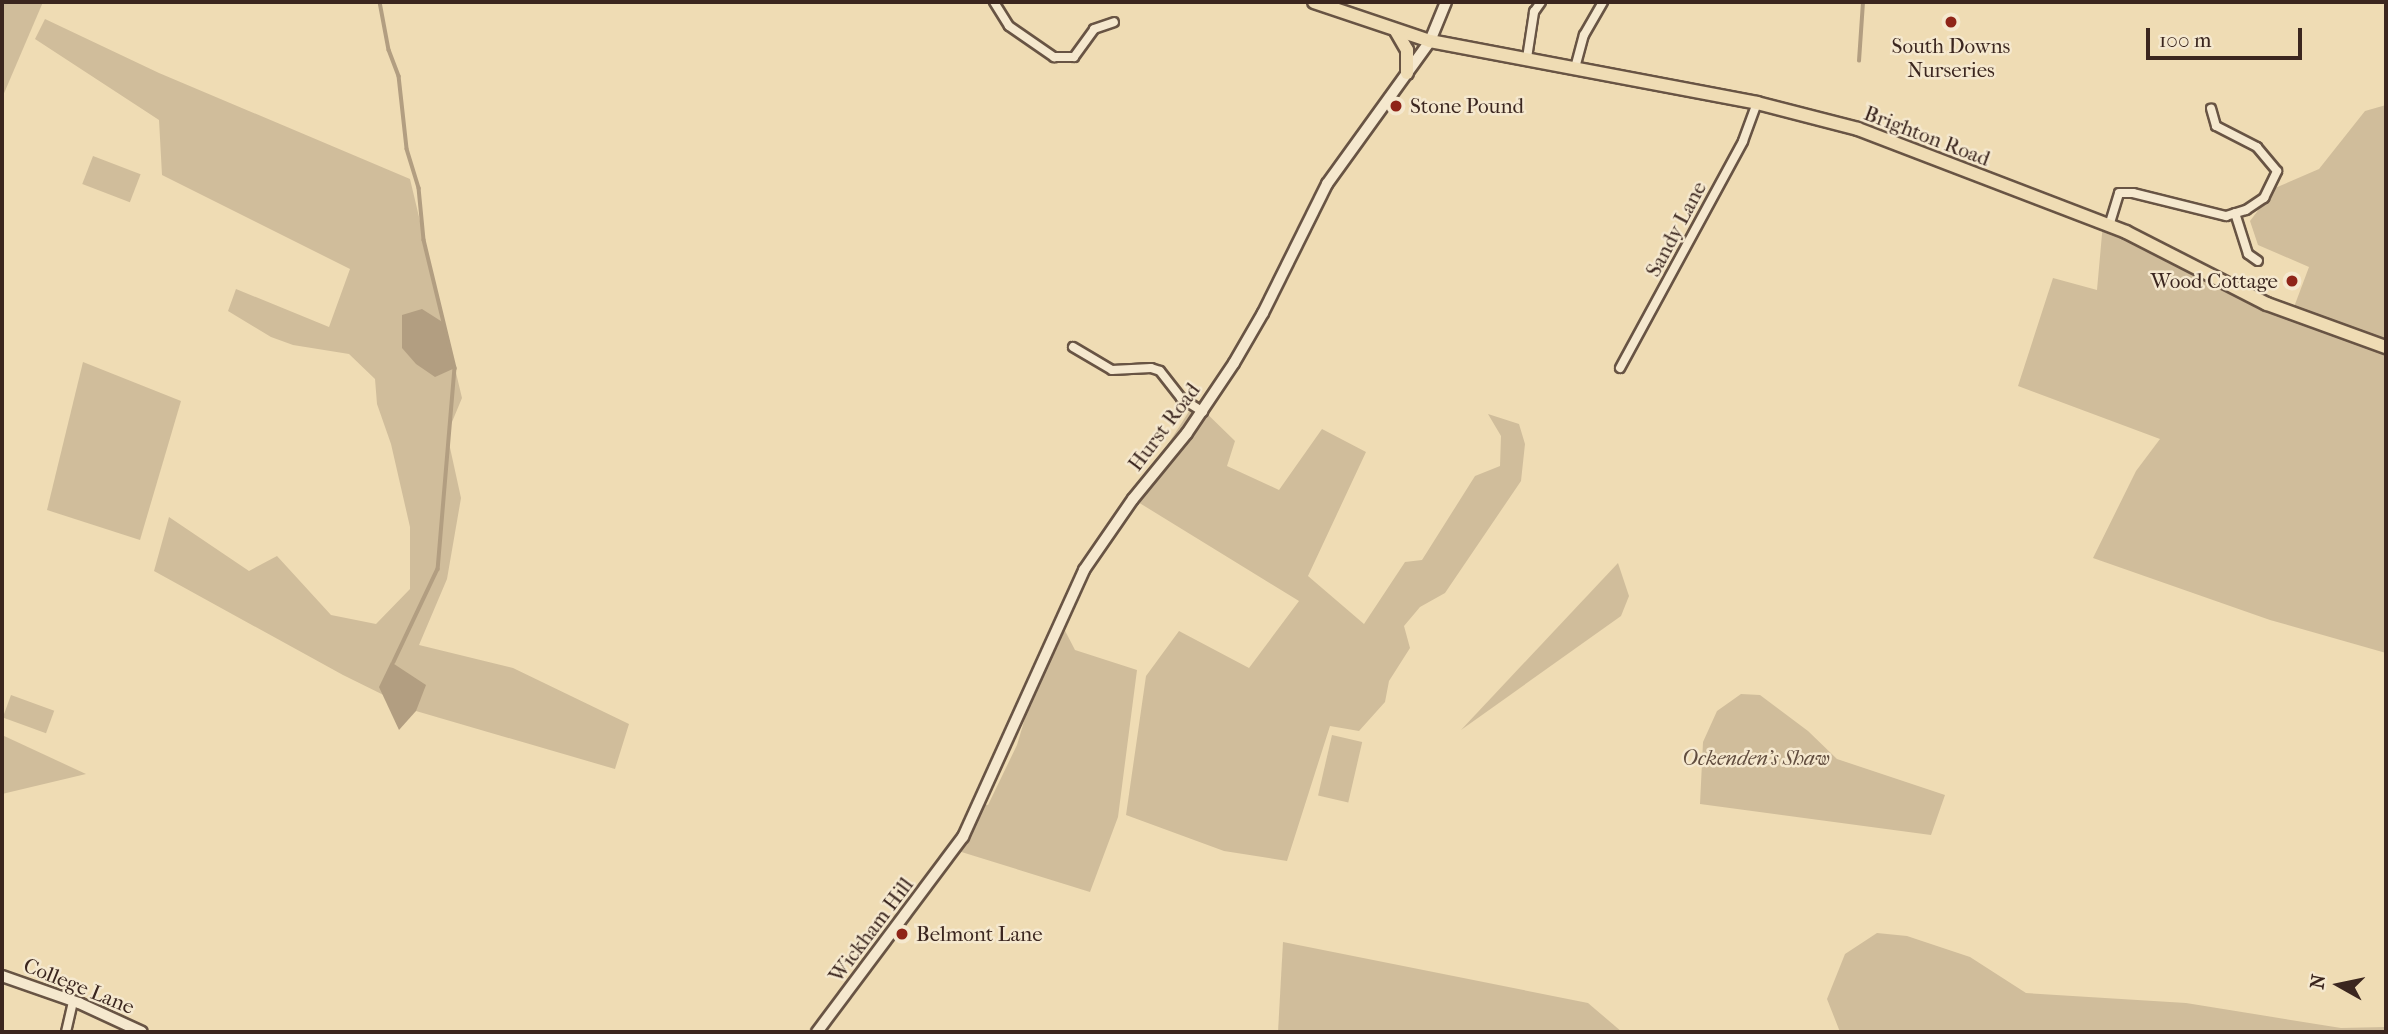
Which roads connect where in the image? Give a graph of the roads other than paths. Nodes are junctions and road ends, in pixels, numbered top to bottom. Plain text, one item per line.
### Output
1 (994, 2) edge
2 (1314, 2) edge
3 (1446, 2) edge
4 (1541, 2) edge
5 (1604, 2) edge
6 (1114, 22) dead end
7 (1396, 31) junction
8 (1430, 41) junction
9 (1527, 58) junction
10 (1575, 68) junction
11 (1407, 73) junction
12 (1757, 103) junction
13 (2211, 108) dead end
14 (2235, 214) junction
15 (2109, 226) junction
16 (2258, 261) dead end
17 (1073, 347) dead end
18 (2386, 347) edge
19 (1620, 368) dead end
20 (1202, 412) junction
21 (954, 850) joint
22 (2, 976) edge
23 (73, 1001) junction
24 (66, 1032) edge
25 (142, 1032) edge
26 (817, 1032) edge

1 - 6 street
2 - 7 main road, Brighton Road
3 - 8 main road, Hurst Road
4 - 9 street
5 - 10 street
7 - 8 main road, Brighton Road
7 - 11 main road
8 - 9 main road, Brighton Road
8 - 11 main road, Hurst Road
9 - 10 main road, Brighton Road
10 - 12 main road, Brighton Road
11 - 20 main road, Hurst Road
12 - 15 main road, Brighton Road
12 - 19 street, Sandy Lane
13 - 14 street
14 - 15 street
14 - 16 street
15 - 18 main road, Brighton Road
17 - 20 street
20 - 21 main road, Hurst Road
21 - 26 main road, Wickham Hill
22 - 23 main road, College Lane
23 - 24 street
23 - 25 main road, College Lane

